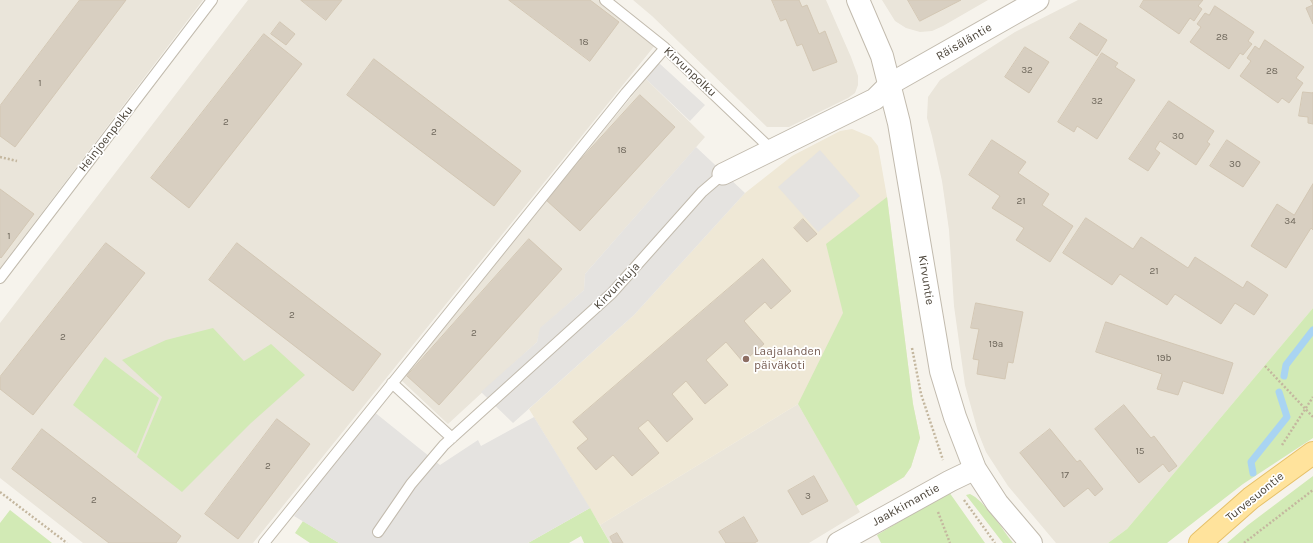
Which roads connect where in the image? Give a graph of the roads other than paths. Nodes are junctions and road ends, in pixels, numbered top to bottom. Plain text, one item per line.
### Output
1 (212, 0) edge
2 (605, 0) edge
3 (858, 0) edge
4 (1038, 0) edge
5 (664, 48) junction
6 (890, 84) junction
7 (771, 149) junction
8 (723, 174) joint
9 (0, 278) edge
10 (392, 383) junction
11 (452, 438) junction
12 (1313, 453) edge
13 (975, 469) junction
14 (378, 532) dead end
15 (264, 543) edge
16 (838, 543) edge
17 (1031, 543) edge
18 (1200, 543) edge

1 - 9 lane, Heinjoenpolku
2 - 5 lane, Kirvunpolku
3 - 6 street, Kirvuntie
4 - 6 street, Räisäläntie
5 - 7 lane, Kirvunpolku
5 - 10 lane
6 - 7 street, Kirvunkuja
6 - 13 street, Kirvuntie
7 - 8 street, Kirvunkuja
8 - 11 lane, Kirvunkuja
10 - 11 lane
10 - 15 lane
11 - 14 lane, Kirvunkuja
12 - 18 main road, Turvesuontie
13 - 16 street, Jaakkimantie
13 - 17 street, Kirvuntie

